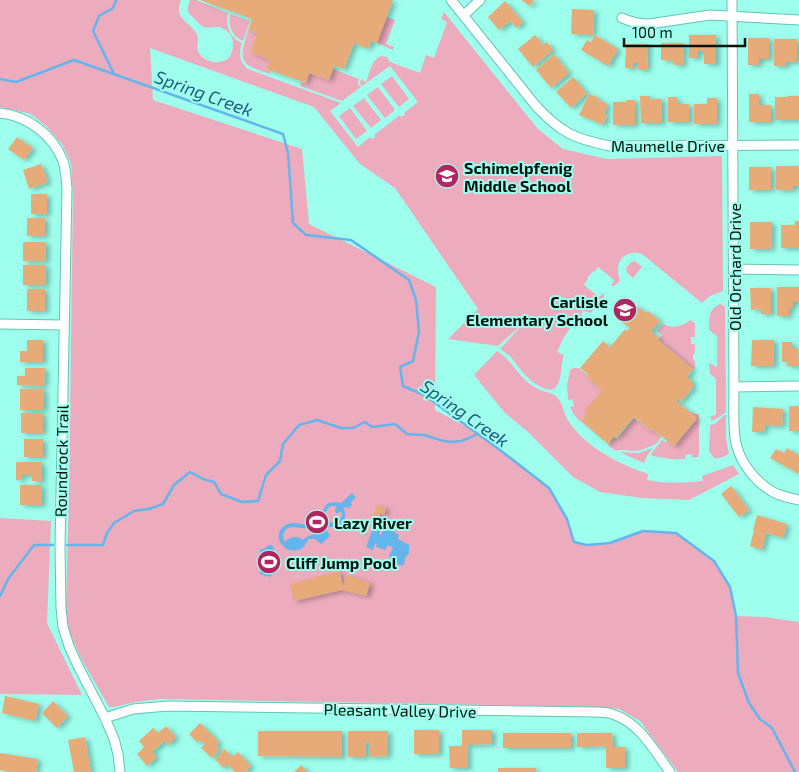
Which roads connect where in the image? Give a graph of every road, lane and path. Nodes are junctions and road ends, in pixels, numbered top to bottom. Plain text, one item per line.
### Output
1 (451, 0) edge
2 (480, 0) edge
3 (732, 0) edge
4 (464, 15) junction
5 (732, 16) junction
6 (622, 18) dead end
7 (799, 20) edge
8 (0, 113) edge
9 (733, 145) junction
10 (799, 145) edge
11 (734, 269) junction
12 (799, 270) edge
13 (0, 324) edge
14 (64, 325) junction
15 (799, 386) edge
16 (734, 387) junction
17 (799, 500) edge
18 (105, 718) junction
19 (120, 772) edge
20 (670, 772) edge

1 - 4 street, Maumelle Drive
2 - 4 street
3 - 5 street, Old Orchard Drive
4 - 9 street, Maumelle Drive
5 - 6 street
5 - 7 street
5 - 9 street, Old Orchard Drive
8 - 14 street, Roundrock Trail
9 - 10 street, Maumelle Drive
9 - 11 street, Old Orchard Drive
11 - 12 street
11 - 16 street, Old Orchard Drive
13 - 14 street
14 - 18 street, Roundrock Trail
15 - 16 street
16 - 17 street, Old Orchard Drive
18 - 19 street, Roundrock Trail
18 - 20 street, Pleasant Valley Drive

